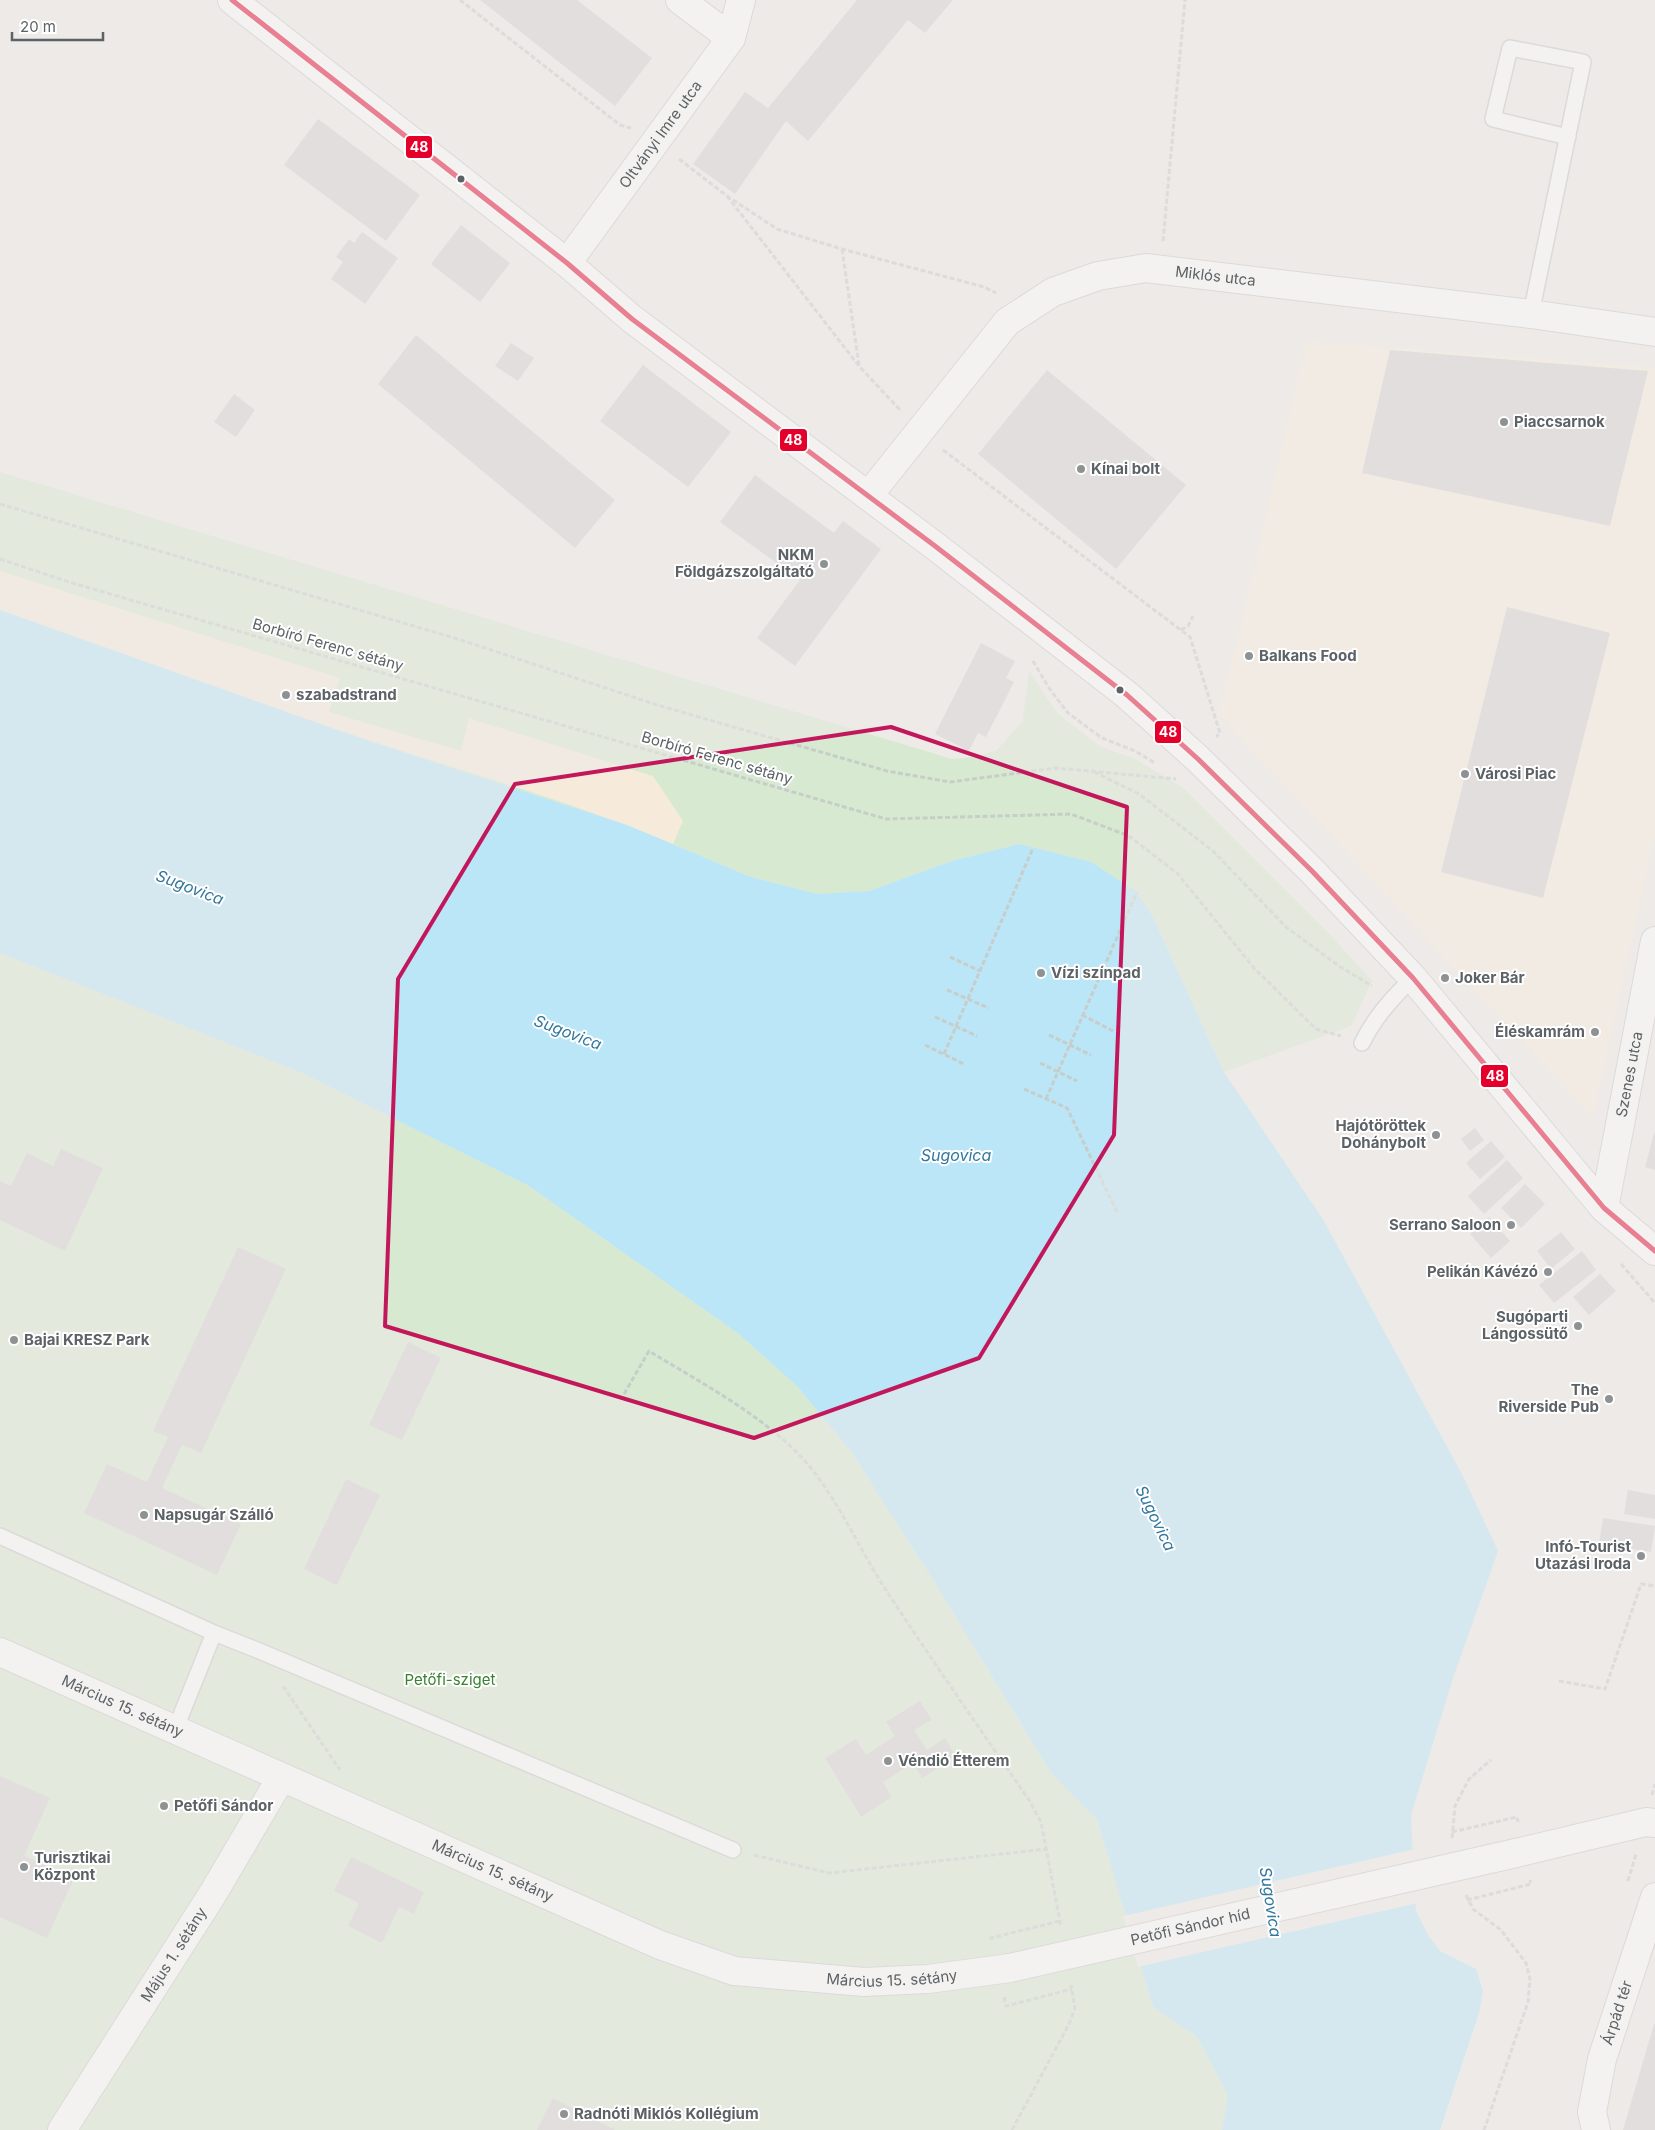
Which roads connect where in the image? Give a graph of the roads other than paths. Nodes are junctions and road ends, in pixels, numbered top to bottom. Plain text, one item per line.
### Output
1 (232, 0) edge
2 (680, 0) edge
3 (741, 0) edge
4 (731, 38) junction
5 (1568, 137) junction
6 (567, 263) junction
7 (1531, 314) junction
8 (1655, 332) edge
9 (868, 496) junction
10 (1655, 941) edge
11 (1413, 978) junction
12 (1362, 1043) road end
13 (1604, 1208) junction
14 (1655, 1251) edge
15 (0, 1536) edge
16 (214, 1633) junction
17 (0, 1652) edge
18 (175, 1730) junction
19 (281, 1778) junction
20 (1655, 1823) edge
21 (733, 1850) road end
22 (1655, 1897) edge
23 (1010, 1968) joint
24 (62, 2130) edge
25 (1596, 2130) edge

1 - 6 street
2 - 4 street
3 - 4 street, Oltványi Imre utca
4 - 6 street, Oltványi Imre utca
5 - 5 lane
5 - 7 lane
6 - 9 street
7 - 8 street, Miklós utca
7 - 9 street, Miklós utca
9 - 11 street
10 - 13 street, Szenes utca
11 - 12 lane
11 - 13 street
13 - 14 street
15 - 16 lane
16 - 18 lane
16 - 21 lane
17 - 18 street, Március 15. sétány
18 - 19 street, Március 15. sétány
19 - 23 street, Március 15. sétány
19 - 24 street, Május 1. sétány
20 - 23 street, Petőfi Sándor híd, bridge
22 - 25 street, Árpád tér

